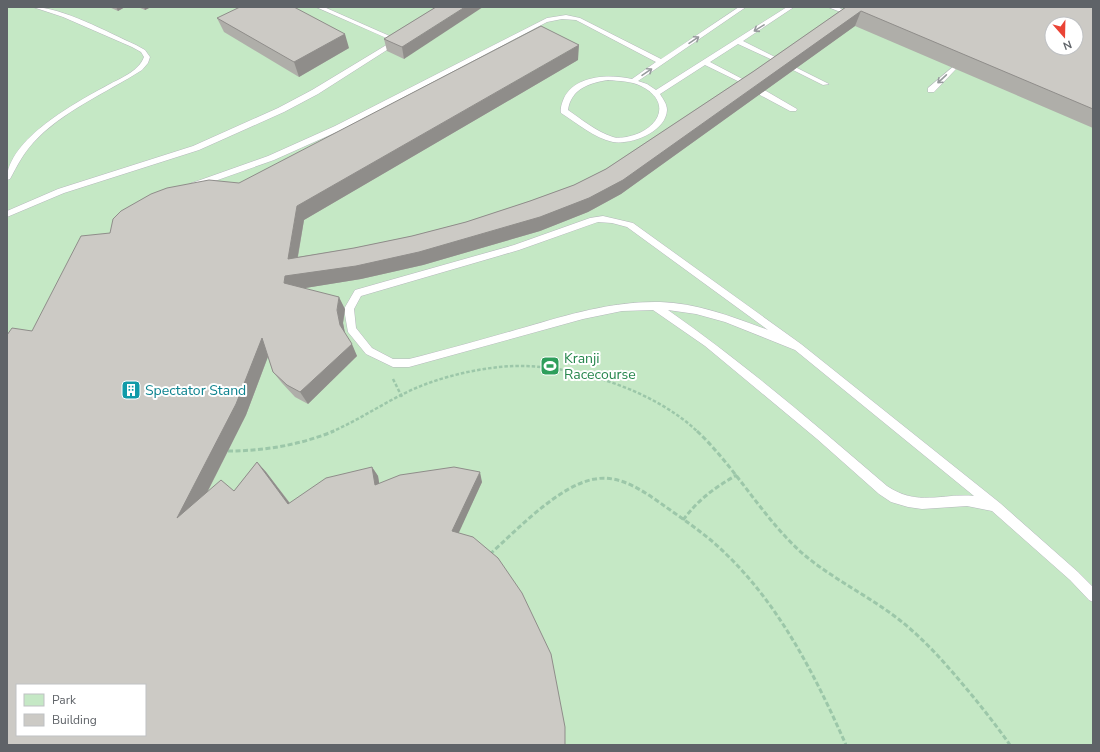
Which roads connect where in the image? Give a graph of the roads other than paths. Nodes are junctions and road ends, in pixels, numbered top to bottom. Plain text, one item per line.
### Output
1 (36, 7) edge
2 (319, 7) edge
3 (743, 7) edge
4 (791, 7) edge
5 (831, 7) edge
6 (850, 14) edge
7 (738, 41) junction
8 (661, 62) junction
9 (705, 62) junction
10 (781, 62) edge
11 (954, 68) edge
12 (795, 69) edge
13 (633, 81) junction
14 (825, 84) dead end
15 (750, 86) edge
16 (931, 90) dead end
17 (656, 93) junction
18 (763, 93) edge
19 (793, 109) dead end
20 (7, 177) edge
21 (182, 189) edge
22 (7, 214) edge
23 (655, 306) junction
24 (798, 347) junction
25 (996, 508) junction
26 (1093, 596) edge

1 - 20 lane
2 - 22 lane
8 -> 3 lane
4 -> 7 lane
5 - 6 lane
7 - 9 lane
7 - 10 lane
13 -> 8 lane
8 - 21 lane
9 - 15 lane
9 - 17 lane
11 -> 16 lane
12 - 14 lane
13 - 17 lane
13 - 17 lane
18 - 19 lane
23 - 24 lane
23 - 24 lane
23 - 25 lane
24 - 25 lane
25 - 26 lane

